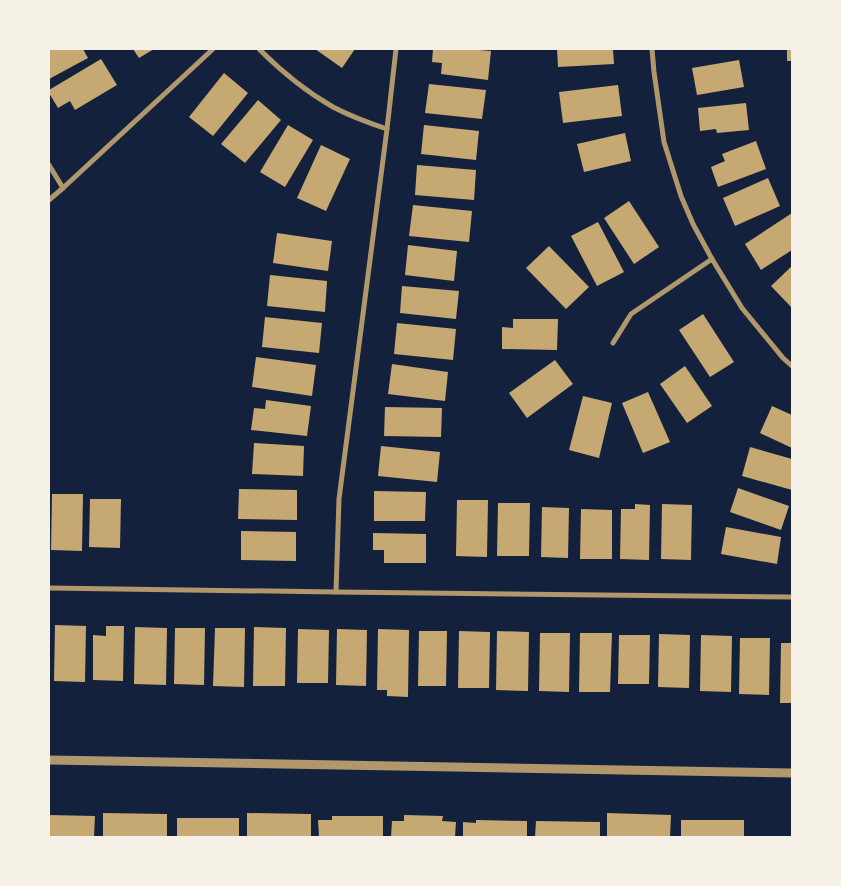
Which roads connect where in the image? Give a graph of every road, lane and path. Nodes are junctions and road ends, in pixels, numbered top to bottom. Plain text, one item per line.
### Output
1 (213, 49) edge
2 (259, 49) edge
3 (396, 49) edge
4 (652, 49) edge
5 (387, 129) junction
6 (49, 165) edge
7 (63, 188) junction
8 (49, 200) edge
9 (712, 260) junction
10 (613, 343) dead end
11 (792, 366) edge
12 (49, 588) edge
13 (336, 592) junction
14 (792, 597) edge
15 (49, 760) edge
16 (792, 773) edge

1 - 7 street
2 - 5 street
3 - 5 street
4 - 9 street
5 - 13 street
6 - 7 street
7 - 8 street
9 - 10 street
9 - 11 street
12 - 13 street
13 - 14 street
15 - 16 street

